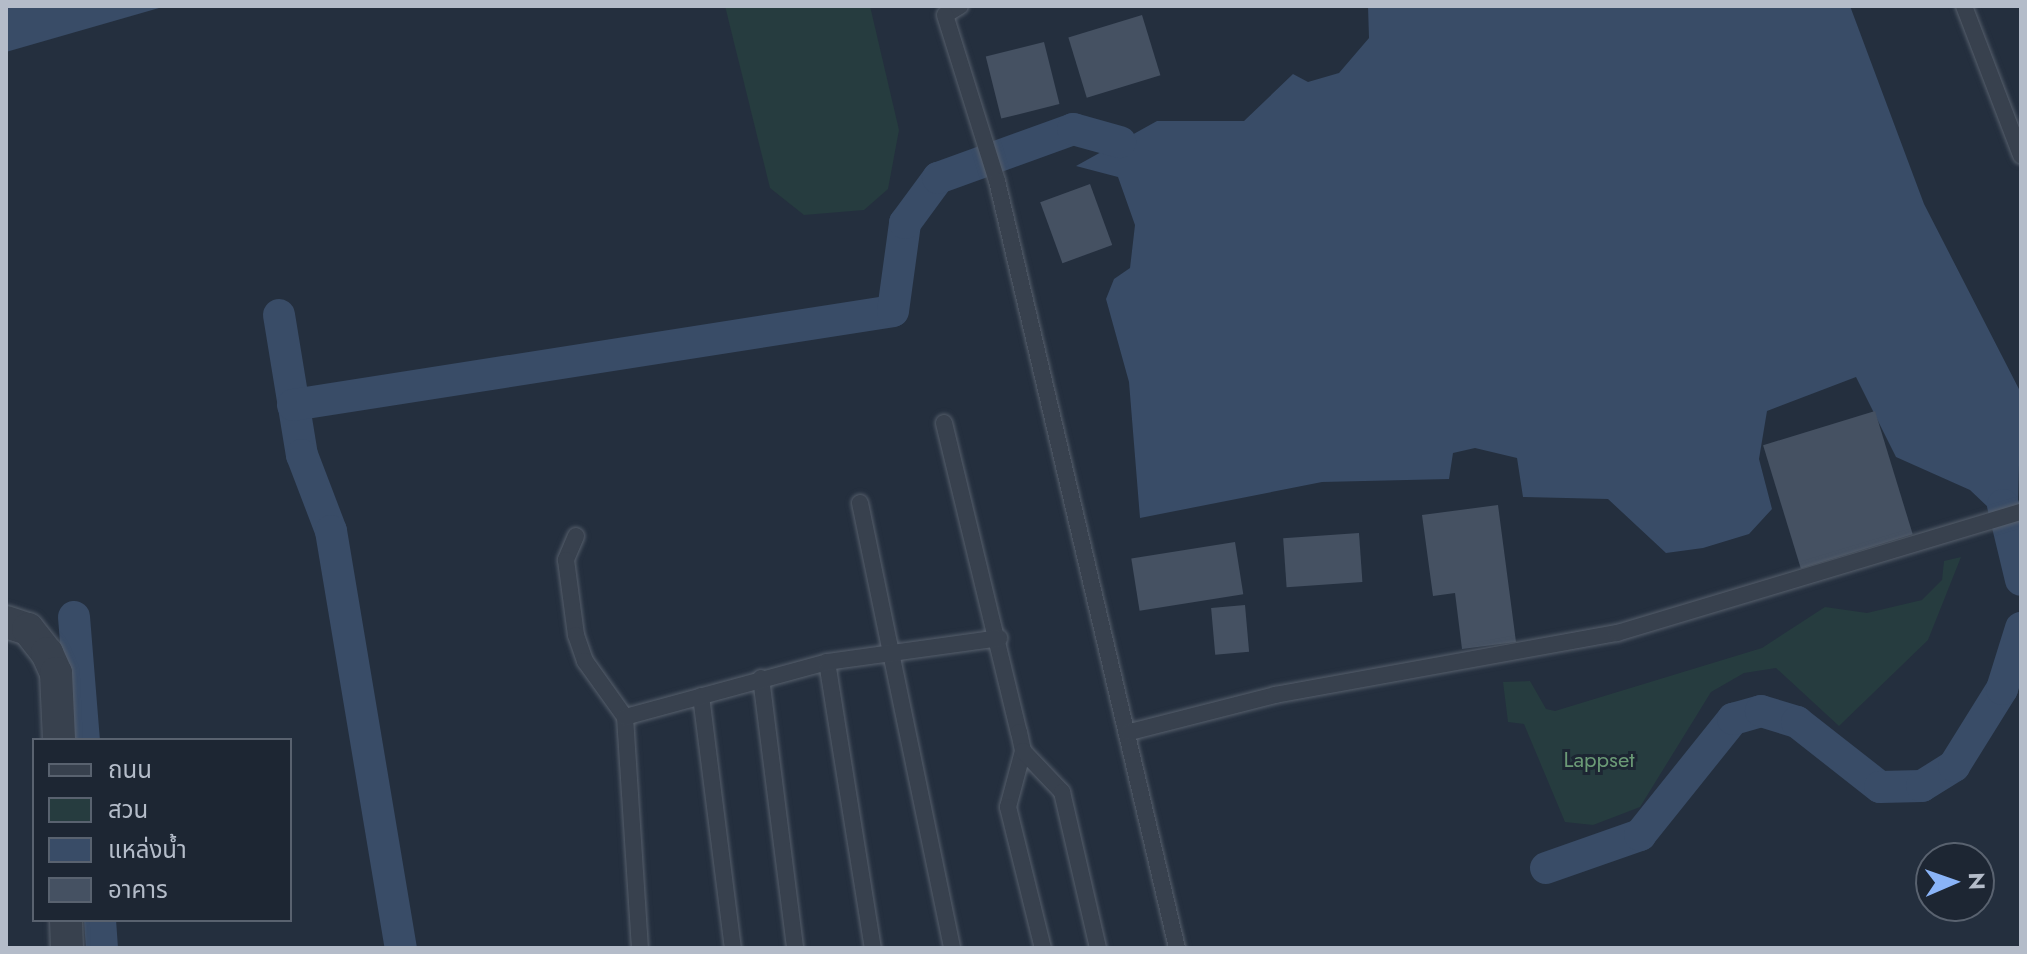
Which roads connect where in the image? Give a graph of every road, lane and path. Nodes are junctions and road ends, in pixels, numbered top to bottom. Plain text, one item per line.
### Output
1 (960, 6) edge
2 (1964, 6) edge
3 (2021, 155) edge
4 (944, 423) dead end
5 (860, 503) dead end
6 (2021, 512) edge
7 (576, 536) dead end
8 (6, 622) edge
9 (999, 638) junction
10 (892, 651) junction
11 (827, 662) junction
12 (761, 678) junction
13 (701, 696) junction
14 (625, 717) junction
15 (1130, 732) junction
16 (59, 738) edge
17 (1023, 751) junction
18 (66, 922) edge
19 (67, 948) edge
20 (640, 948) edge
21 (733, 948) edge
22 (795, 948) edge
23 (873, 948) edge
24 (952, 948) edge
25 (1043, 948) edge
26 (1098, 948) edge
27 (1177, 948) edge

1 - 15 lane
2 - 3 lane
4 - 9 lane
5 - 10 lane
6 - 15 lane
7 - 14 lane
8 - 16 street
9 - 10 lane
9 - 17 lane
10 - 11 lane
10 - 24 lane
11 - 12 lane
11 - 23 lane
12 - 13 lane
12 - 22 lane
13 - 14 lane
13 - 21 lane
14 - 20 lane
15 - 27 lane
17 - 25 lane
17 - 26 lane
18 - 19 street

